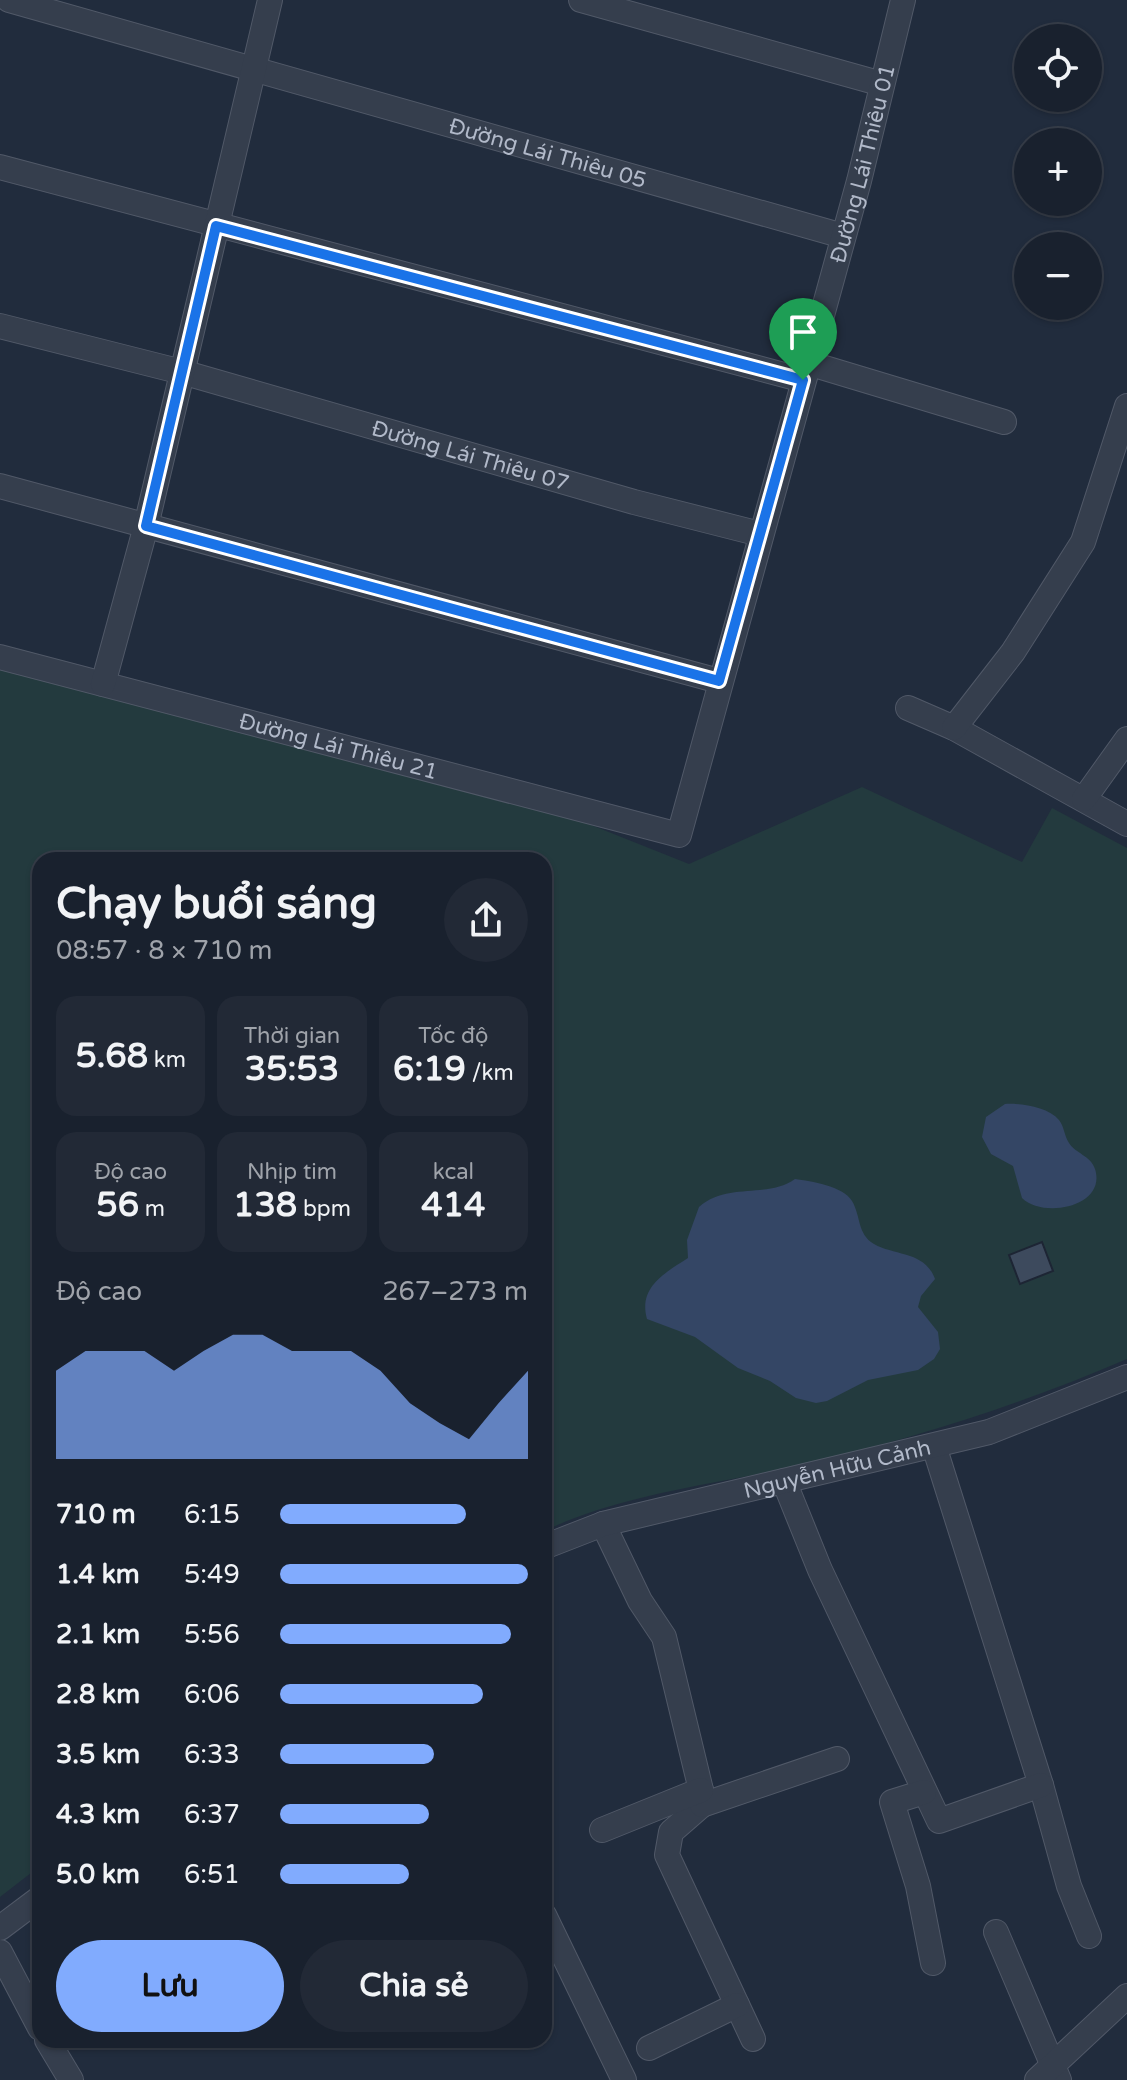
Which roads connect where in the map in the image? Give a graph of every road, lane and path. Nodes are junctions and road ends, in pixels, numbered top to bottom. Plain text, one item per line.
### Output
1 (9, 0) edge
2 (270, 0) edge
3 (581, 0) edge
4 (903, 0) edge
5 (252, 71) junction
6 (882, 84) junction
7 (0, 167) edge
8 (216, 226) junction
9 (843, 236) junction
10 (0, 326) edge
11 (805, 371) junction
12 (182, 372) junction
13 (1127, 406) edge
14 (1004, 422) dead end
15 (0, 486) edge
16 (146, 526) junction
17 (760, 534) junction
18 (0, 657) edge
19 (719, 681) junction
20 (103, 684) junction
21 (908, 708) dead end
22 (954, 728) junction
23 (1127, 739) edge
24 (1084, 799) junction
25 (1127, 824) edge
26 (679, 835) joint
27 (1127, 1377) edge
28 (934, 1446) junction
29 (784, 1481) junction
30 (603, 1524) junction
31 (552, 1544) edge
32 (837, 1759) dead end
33 (1041, 1785) junction
34 (924, 1792) junction
35 (702, 1798) junction
36 (602, 1830) dead end
37 (32, 1904) edge
38 (0, 1928) edge
39 (552, 1932) edge
40 (996, 1932) dead end
41 (1089, 1936) dead end
42 (0, 1952) edge
43 (933, 1963) dead end
44 (1127, 1996) edge
45 (737, 2005) junction
46 (32, 2013) edge
47 (753, 2039) dead end
48 (52, 2048) edge
49 (649, 2048) dead end
50 (1049, 2075) edge
51 (71, 2080) edge
52 (624, 2080) edge

1 - 5 street, Đường Lái Thiêu 05
2 - 5 street
3 - 6 street
4 - 6 street, Đường Lái Thiêu 01
5 - 8 street
5 - 9 street, Đường Lái Thiêu 05
6 - 9 street, Đường Lái Thiêu 01
7 - 8 street
8 - 11 street
8 - 12 street
9 - 11 street, Đường Lái Thiêu 01
10 - 12 street, Đường Lái Thiêu 07
11 - 14 street
11 - 17 street, Đường Lái Thiêu 01
12 - 16 street
12 - 17 street, Đường Lái Thiêu 07
13 - 22 street
15 - 16 street
16 - 19 street
16 - 20 street
17 - 19 street, Đường Lái Thiêu 01
18 - 20 street, Đường Lái Thiêu 21
19 - 26 street, Đường Lái Thiêu 01
20 - 26 street, Đường Lái Thiêu 21
21 - 22 street
22 - 24 street
23 - 24 street
24 - 25 street
27 - 28 street, Nguyễn Hữu Cảnh
28 - 29 street, Nguyễn Hữu Cảnh
28 - 33 street
29 - 30 street, Nguyễn Hữu Cảnh
29 - 34 street
30 - 31 street, Nguyễn Hữu Cảnh
30 - 35 street
32 - 35 street
33 - 34 street
33 - 41 street
34 - 43 street
35 - 36 street
35 - 45 street
37 - 38 street
39 - 52 street
40 - 50 street
42 - 46 street
44 - 50 street
45 - 47 street
45 - 49 street
48 - 51 street

